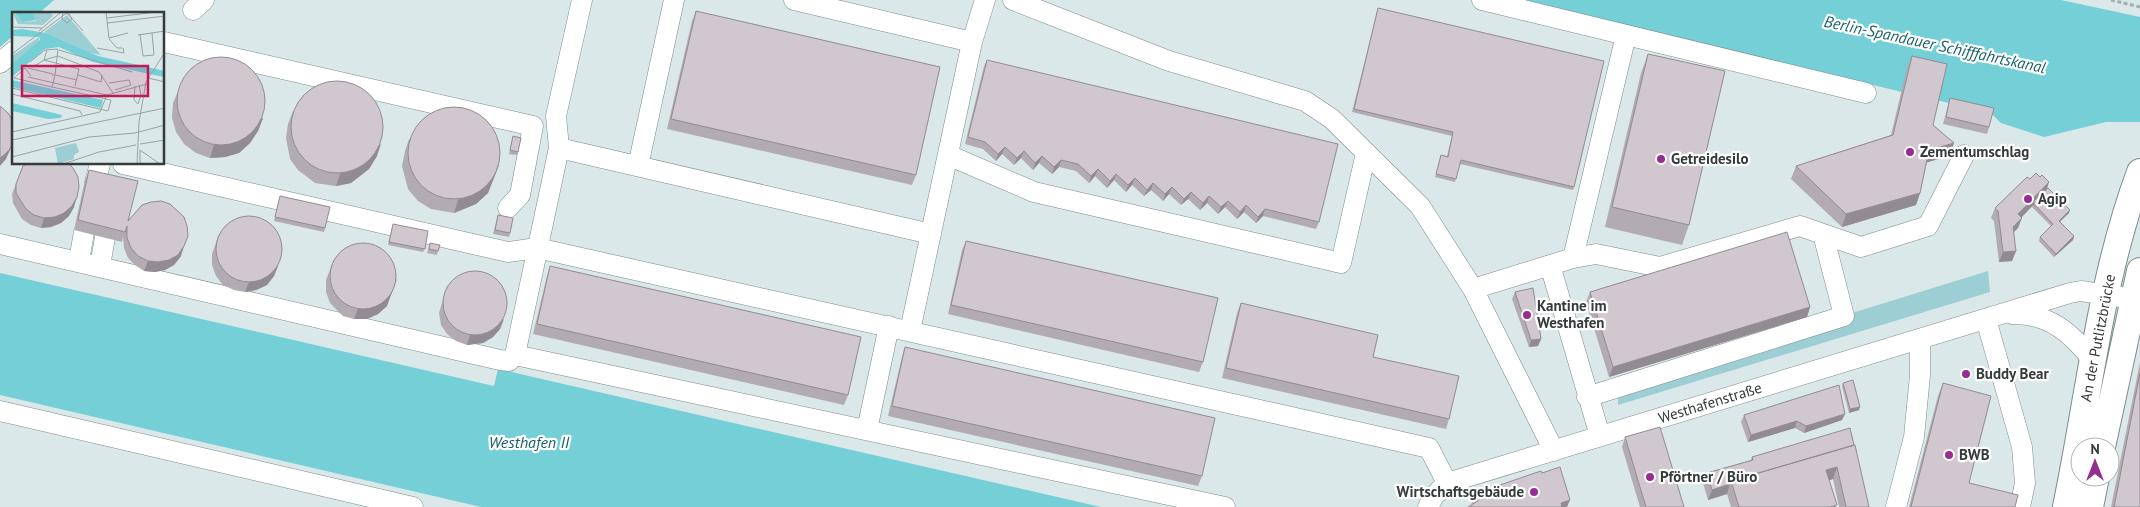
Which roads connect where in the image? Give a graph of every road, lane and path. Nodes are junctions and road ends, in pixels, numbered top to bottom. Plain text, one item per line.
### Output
1 (582, 0) edge
2 (674, 0) edge
3 (794, 0) edge
4 (985, 0) edge
5 (1013, 0) edge
6 (1482, 0) edge
7 (2111, 0) edge
8 (2140, 7) edge
9 (1626, 35) junction
10 (165, 42) edge
11 (972, 42) junction
12 (12, 53) edge
13 (0, 62) edge
14 (1866, 93) dead end
15 (559, 148) junction
16 (1366, 153) junction
17 (948, 155) junction
18 (1964, 155) dead end
19 (638, 166) junction
20 (160, 168) edge
21 (120, 169) edge
22 (2140, 172) edge
23 (2135, 202) edge
24 (508, 208) dead end
25 (84, 232) edge
26 (931, 234) junction
27 (1824, 234) junction
28 (105, 237) edge
29 (0, 244) edge
30 (537, 248) junction
31 (1572, 258) junction
32 (79, 261) junction
33 (1550, 265) junction
34 (100, 266) junction
35 (2140, 270) edge
36 (1473, 289) junction
37 (2106, 294) junction
38 (2134, 299) junction
39 (1994, 317) junction
40 (889, 326) junction
41 (910, 330) junction
42 (1920, 339) junction
43 (515, 355) junction
44 (2094, 362) junction
45 (1587, 396) junction
46 (0, 411) edge
47 (867, 430) junction
48 (1600, 436) junction
49 (2104, 437) edge
50 (1554, 450) junction
51 (1447, 483) junction
52 (2094, 487) edge
53 (412, 507) edge
54 (1225, 507) edge
55 (1428, 507) edge
56 (1896, 507) edge
57 (2020, 507) edge
58 (2066, 507) edge
59 (2090, 507) edge

1 - 15 street
2 - 19 street
3 - 11 street
4 - 11 street
5 - 16 street
6 - 9 street
7 - 8 path
9 - 14 street
9 - 31 street
10 - 24 street
11 - 17 street
12 - 13 street
15 - 19 street
15 - 30 street
16 - 17 street
16 - 36 street
17 - 26 street
18 - 27 street
19 - 26 street
20 - 21 street
20 - 30 street
22 - 23 main road, An der Putlitzbrücke
23 - 37 main road, An der Putlitzbrücke
25 - 32 street
26 - 41 street
27 - 31 street
27 - 45 street
28 - 34 street
29 - 32 street
30 - 40 street
30 - 43 street
31 - 33 street
32 - 34 street
33 - 36 street
33 - 45 street
34 - 43 street
35 - 38 main road, An der Putlitzbrücke
36 - 50 street
37 - 38 street, Westhafenstraße
37 - 39 street, Westhafenstraße
37 - 44 main road, An der Putlitzbrücke
38 - 49 main road, An der Putlitzbrücke
39 - 42 street, Westhafenstraße
39 - 44 street, Westhafenstraße
39 - 57 street
40 - 41 street
40 - 47 street
41 - 51 street
42 - 48 street, Westhafenstraße
42 - 56 street
43 - 47 street
44 - 58 main road, An der Putlitzbrücke
45 - 48 street
46 - 53 street
47 - 54 street
48 - 50 street, Westhafenstraße
50 - 51 street, Westhafenstraße
51 - 55 street
52 - 59 main road

